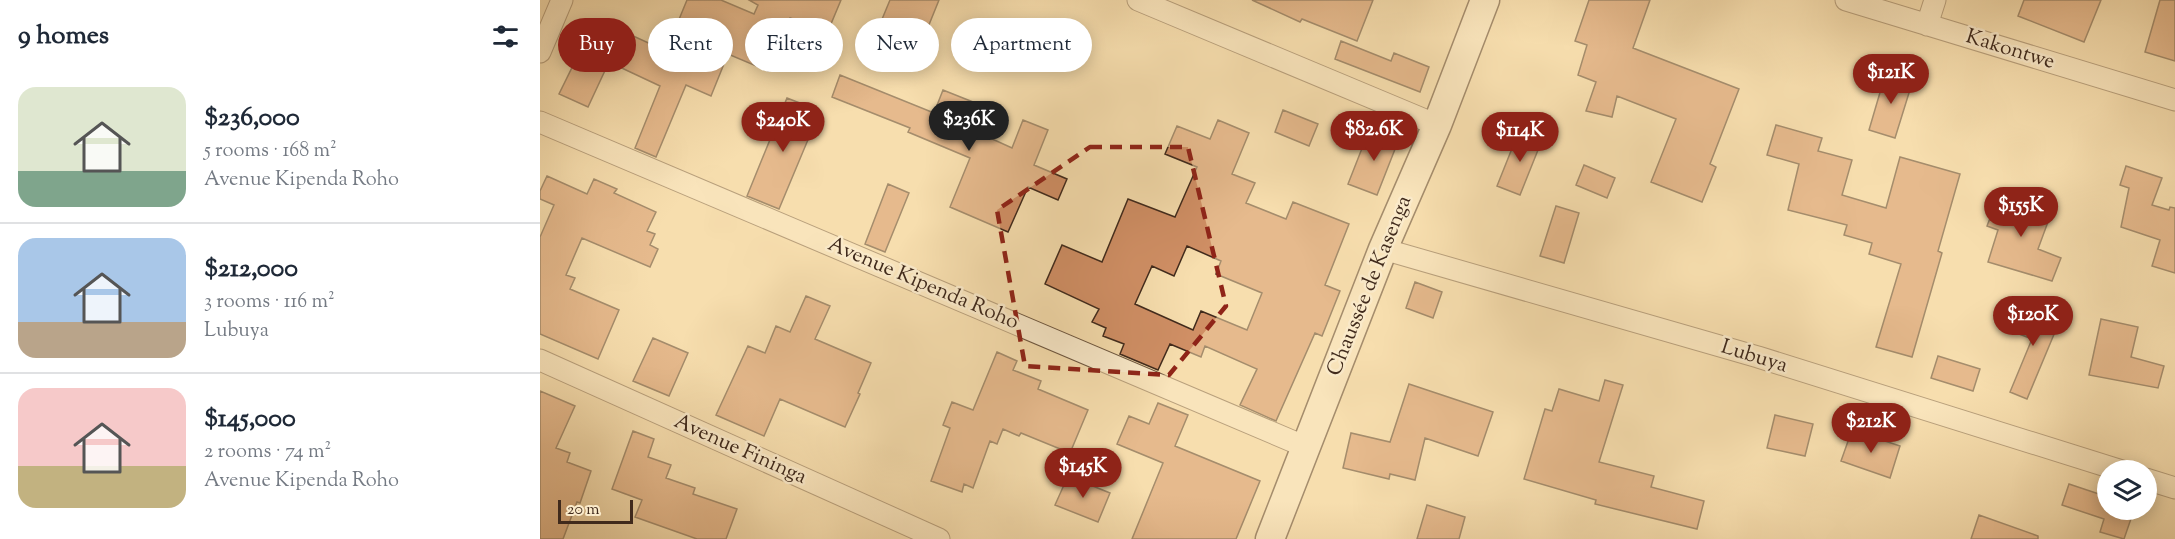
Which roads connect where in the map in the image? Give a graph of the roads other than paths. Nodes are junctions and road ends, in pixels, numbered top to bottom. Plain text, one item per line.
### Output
1 (562, 0) edge
2 (1138, 0) edge
3 (1485, 0) edge
4 (1846, 0) edge
5 (1935, 0) edge
6 (1927, 25) junction
7 (540, 52) edge
8 (2175, 100) edge
9 (540, 122) edge
10 (1437, 124) junction
11 (1383, 249) junction
12 (540, 360) edge
13 (1306, 447) junction
14 (2097, 463) edge
15 (2157, 482) edge
16 (2175, 488) edge
17 (939, 539) edge
18 (1270, 539) edge

1 - 7 street
2 - 10 street
3 - 10 main road, Chaussée de Kasenga
4 - 6 street, Kakontwe
5 - 6 street
6 - 8 street, Kakontwe
9 - 13 street, Avenue Kipenda Roho
10 - 11 main road, Chaussée de Kasenga
11 - 13 main road, Chaussée de Kasenga
11 - 14 street, Lubuya
12 - 17 street, Avenue Fininga
13 - 18 main road, Chaussée de Kasenga
15 - 16 street

